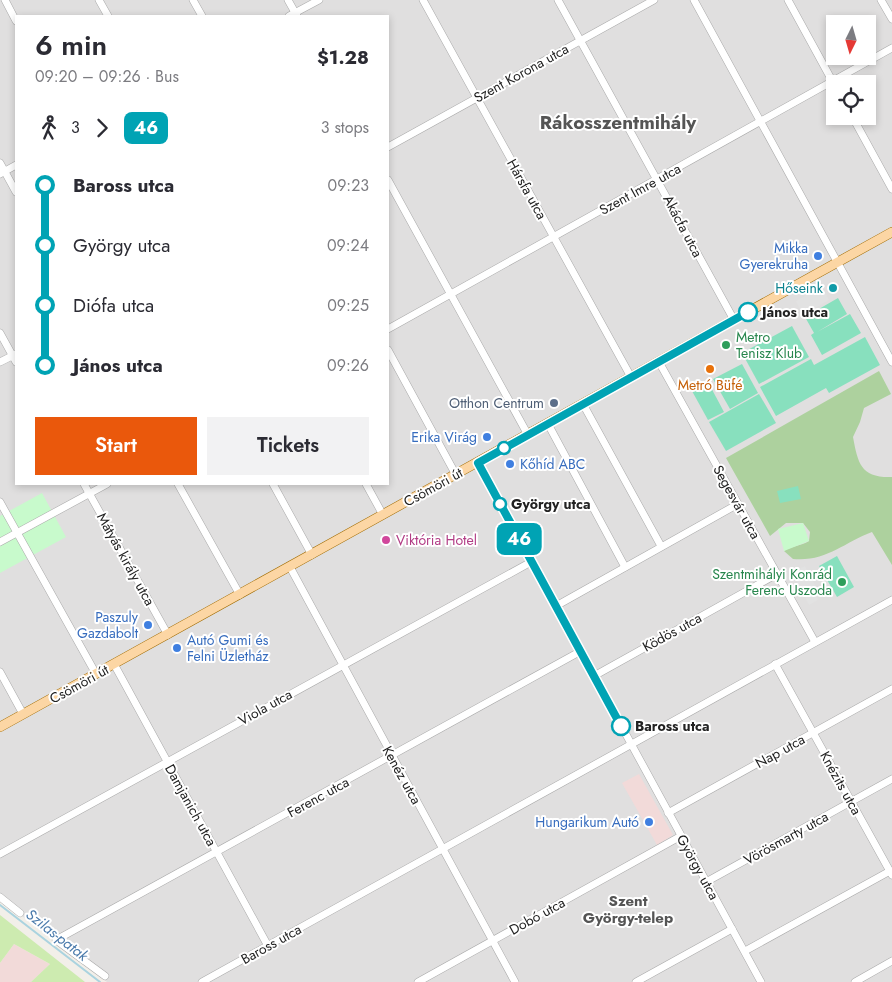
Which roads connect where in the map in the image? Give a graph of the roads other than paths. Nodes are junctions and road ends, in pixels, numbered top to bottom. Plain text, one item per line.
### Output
1 (5, 0) edge
2 (99, 0) edge
3 (193, 0) edge
4 (288, 0) edge
5 (319, 0) edge
6 (423, 0) edge
7 (558, 0) edge
8 (654, 0) edge
9 (694, 0) edge
10 (788, 0) edge
11 (881, 0) edge
12 (107, 15) edge
13 (201, 15) edge
14 (294, 15) edge
15 (15, 19) edge
16 (892, 19) edge
17 (581, 40) junction
18 (892, 48) edge
19 (829, 75) edge
20 (848, 75) edge
21 (826, 88) edge
22 (477, 98) junction
23 (760, 121) junction
24 (857, 125) edge
25 (389, 146) edge
26 (0, 163) edge
27 (15, 166) edge
28 (2, 173) edge
29 (658, 179) junction
30 (389, 182) edge
31 (892, 189) edge
32 (15, 191) edge
33 (892, 232) edge
34 (553, 237) junction
35 (837, 262) junction
36 (451, 294) junction
37 (734, 320) junction
38 (389, 328) edge
39 (0, 332) edge
40 (389, 352) edge
41 (15, 357) edge
42 (0, 362) edge
43 (659, 362) junction
44 (892, 362) edge
45 (631, 377) junction
46 (583, 404) junction
47 (548, 424) junction
48 (528, 435) junction
49 (478, 463) junction
50 (456, 475) junction
51 (85, 485) edge
52 (105, 485) edge
53 (179, 485) edge
54 (274, 485) edge
55 (367, 485) edge
56 (90, 493) junction
57 (0, 502) edge
58 (738, 504) junction
59 (383, 515) junction
60 (17, 533) junction
61 (0, 542) edge
62 (661, 546) junction
63 (312, 555) junction
64 (531, 562) junction
65 (290, 567) junction
66 (625, 567) junction
67 (777, 574) junction
68 (240, 595) junction
69 (892, 600) edge
70 (556, 606) junction
71 (168, 635) junction
72 (815, 642) junction
73 (580, 651) junction
74 (114, 664) junction
75 (343, 664) junction
76 (775, 664) junction
77 (0, 672) edge
78 (96, 674) junction
79 (594, 676) junction
80 (892, 689) edge
81 (23, 714) junction
82 (0, 727) edge
83 (814, 733) junction
84 (631, 744) junction
85 (392, 756) junction
86 (167, 761) junction
87 (892, 779) edge
88 (852, 802) junction
89 (668, 812) junction
90 (681, 836) junction
91 (444, 849) junction
92 (216, 852) junction
93 (0, 854) edge
94 (891, 873) edge
95 (706, 882) junction
96 (0, 897) edge
97 (20, 913) dead end
98 (732, 929) junction
99 (493, 940) junction
100 (268, 946) junction
101 (744, 951) junction
102 (892, 961) edge
103 (104, 976) dead end
104 (202, 982) edge
105 (418, 982) edge
106 (515, 982) edge
107 (636, 982) edge
108 (761, 982) edge
109 (855, 982) edge

1 - 15 street
2 - 12 street
3 - 13 street
4 - 14 street
5 - 14 street
6 - 22 street, Hársfa utca
7 - 17 street, Akácfa utca
8 - 17 street, Szent Korona utca
9 - 23 street
10 - 19 street
11 - 16 street
17 - 22 street, Szent Korona utca
17 - 29 street, Akácfa utca
18 - 20 street, Szent Imre utca
21 - 23 street, Szent Imre utca
22 - 25 street, Szent Korona utca
22 - 34 street, Hársfa utca
23 - 29 street, Szent Imre utca
23 - 35 street
24 - 31 street
26 - 28 street
27 - 28 street
28 - 32 street
29 - 34 street, Szent Imre utca
29 - 37 street, Akácfa utca
30 - 36 street
33 - 35 main road, Csömöri út
34 - 36 street, Szent Imre utca
34 - 45 street, Hársfa utca
35 - 37 main road, Csömöri út
35 - 44 street
36 - 38 street, Szent Imre utca
36 - 48 street
37 - 43 main road, Csömöri út
39 - 41 street
40 - 50 street
41 - 42 street
43 - 45 main road, Csömöri út
43 - 58 street, Segesvár utca
45 - 46 main road, Csömöri út
46 - 47 main road, Csömöri út
46 - 62 street
47 - 48 main road, Csömöri út
47 - 66 street
48 - 49 main road, Csömöri út
49 - 50 main road, Csömöri út
49 - 64 street, György utca
50 - 59 main road, Csömöri út
51 - 56 street, Mátyás király utca
52 - 56 street
53 - 68 street
54 - 63 street
55 - 59 street
56 - 60 street
56 - 71 street, Mátyás király utca
57 - 60 street
58 - 62 street
58 - 67 street, Segesvár utca
59 - 63 main road, Csömöri út
60 - 61 street
60 - 78 street
62 - 66 street
63 - 65 main road, Csömöri út
64 - 70 street, György utca
64 - 75 street, Viola utca
65 - 68 main road, Csömöri út
65 - 75 street, Kenéz utca
66 - 70 street
67 - 72 street, Segesvár utca
67 - 79 street, Ködös utca
68 - 71 main road, Csömöri út
69 - 72 street, Baross utca
70 - 73 street, György utca
71 - 74 main road, Csömöri út
72 - 76 street, Baross utca
73 - 79 street, György utca
73 - 85 street, Ferenc utca
74 - 78 main road, Csömöri út
74 - 86 street, Damjanich utca
75 - 85 street, Kenéz utca
75 - 86 street, Viola utca
76 - 83 street, Knézits utca
76 - 84 street, Baross utca
77 - 81 street
78 - 81 main road, Csömöri út
79 - 84 street, György utca
80 - 83 street, Nap utca
81 - 82 main road, Csömöri út
83 - 88 street, Knézits utca
83 - 89 street, Nap utca
84 - 89 street, György utca
84 - 91 street, Baross utca
85 - 91 street, Kenéz utca
85 - 92 street, Ferenc utca
86 - 92 street, Damjanich utca
86 - 93 street, Viola utca
87 - 88 street, Vörösmarty utca
88 - 94 street, Knézits utca
88 - 95 street, Vörösmarty utca
89 - 90 street, György utca
90 - 95 street, György utca
90 - 99 street, Dobó utca
91 - 99 street, Kenéz utca
91 - 100 street, Baross utca
92 - 100 street, Damjanich utca
92 - 103 street, Ferenc utca
94 - 101 street
95 - 98 street, György utca
96 - 97 street
98 - 101 street, György utca
98 - 107 street
99 - 105 street, Dobó utca
99 - 106 street, Kenéz utca
100 - 104 street, Baross utca
101 - 108 street, György utca
102 - 109 street

